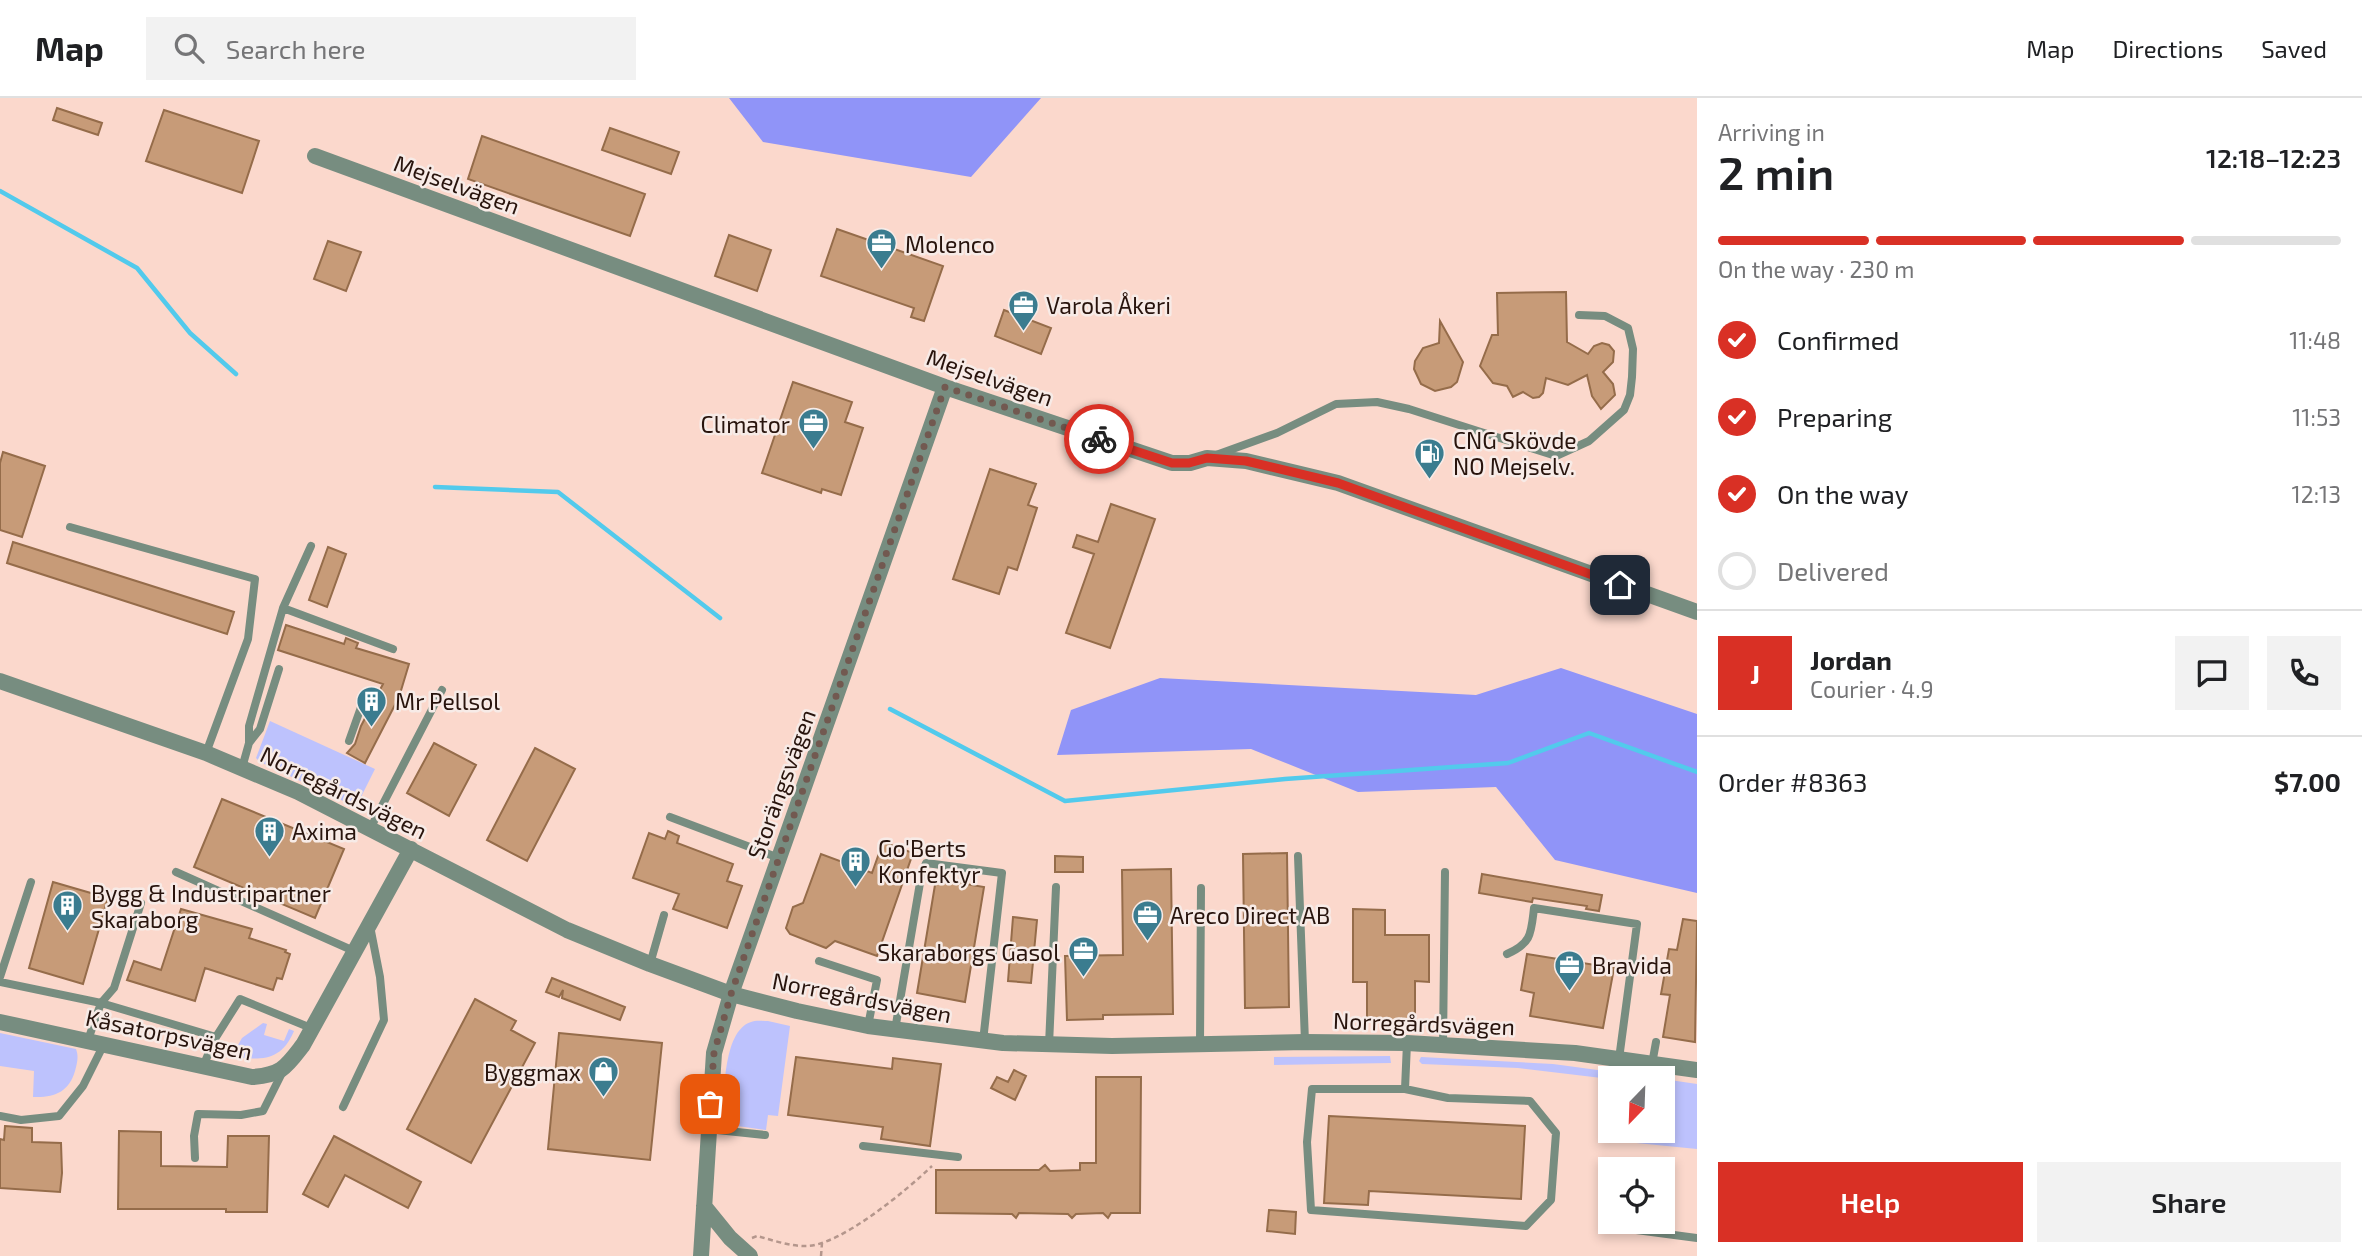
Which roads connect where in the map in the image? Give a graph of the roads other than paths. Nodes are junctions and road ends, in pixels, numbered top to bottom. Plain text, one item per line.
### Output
1 (315, 156) dead end
2 (1579, 316) dead end
3 (945, 387) junction
4 (1207, 458) junction
5 (70, 527) dead end
6 (311, 546) dead end
7 (283, 608) junction
8 (1697, 612) edge
9 (394, 649) dead end
10 (279, 669) dead end
11 (0, 681) edge
12 (442, 690) dead end
13 (365, 696) dead end
14 (349, 741) dead end
15 (249, 743) junction
16 (206, 754) junction
17 (242, 768) junction
18 (670, 817) dead end
19 (370, 829) junction
20 (411, 849) junction
21 (1298, 856) dead end
22 (779, 858) junction
23 (176, 872) dead end
24 (1445, 873) dead end
25 (31, 882) dead end
26 (1056, 887) dead end
27 (1201, 888) dead end
28 (141, 903) dead end
29 (664, 915) dead end
30 (370, 923) junction
31 (354, 951) junction
32 (1507, 954) dead end
33 (819, 961) dead end
34 (650, 964) junction
35 (0, 977) edge
36 (0, 982) edge
37 (731, 994) junction
38 (101, 1003) junction
39 (0, 1022) edge
40 (869, 1026) junction
41 (311, 1028) junction
42 (895, 1030) junction
43 (216, 1037) junction
44 (983, 1041) junction
45 (96, 1042) junction
46 (1305, 1042) junction
47 (1656, 1042) dead end
48 (1407, 1043) junction
49 (1200, 1044) junction
50 (1049, 1045) junction
51 (1443, 1045) junction
52 (1619, 1059) junction
53 (1652, 1064) junction
54 (203, 1066) junction
55 (1697, 1070) edge
56 (283, 1071) junction
57 (1405, 1089) junction
58 (343, 1107) dead end
59 (0, 1116) edge
60 (708, 1129) junction
61 (765, 1135) dead end
62 (863, 1146) dead end
63 (958, 1157) dead end
64 (195, 1158) dead end
65 (704, 1206) junction
66 (1667, 1234) edge
67 (1697, 1238) edge
68 (701, 1256) edge
69 (750, 1256) edge

1 - 3 street, Mejselvägen
2 - 4 lane
3 - 4 street, Mejselvägen
3 - 22 street, Storängsvägen
4 - 8 street, Mejselvägen
5 - 16 lane
6 - 7 lane
7 - 9 lane
7 - 15 lane
10 - 15 lane
11 - 16 street, Norregårdsvägen
12 - 19 lane
13 - 14 lane
15 - 17 lane
16 - 17 street, Norregårdsvägen
17 - 19 street, Norregårdsvägen
18 - 22 lane
19 - 20 street, Norregårdsvägen
20 - 30 street, Kåsatorpsvägen
20 - 34 street, Norregårdsvägen
21 - 46 lane
22 - 37 street, Storängsvägen
23 - 31 lane
24 - 51 lane
25 - 35 lane
26 - 50 lane
27 - 49 lane
28 - 38 lane
29 - 34 lane
30 - 31 street, Kåsatorpsvägen
30 - 58 lane
31 - 41 street, Kåsatorpsvägen
32 - 52 lane
33 - 40 lane
34 - 37 street, Norregårdsvägen
36 - 38 lane
37 - 40 street, Norregårdsvägen
37 - 60 street, Storängsvägen
38 - 43 lane
38 - 45 lane
39 - 45 street, Kåsatorpsvägen
40 - 42 street, Norregårdsvägen
41 - 43 lane
41 - 56 street, Kåsatorpsvägen
42 - 44 street, Norregårdsvägen
42 - 44 lane
43 - 54 lane
44 - 50 street, Norregårdsvägen
45 - 54 street, Kåsatorpsvägen
45 - 59 lane
46 - 48 street, Norregårdsvägen
46 - 49 street, Norregårdsvägen
47 - 53 lane
48 - 51 street, Norregårdsvägen
48 - 57 lane
49 - 50 street, Norregårdsvägen
51 - 52 street, Norregårdsvägen
52 - 53 street, Norregårdsvägen
53 - 55 street, Norregårdsvägen
54 - 56 street, Kåsatorpsvägen
56 - 64 lane
57 - 57 lane
60 - 61 lane
60 - 65 street, Storängsvägen
62 - 63 lane
65 - 68 street, Storängsvägen
65 - 69 street
66 - 67 lane

